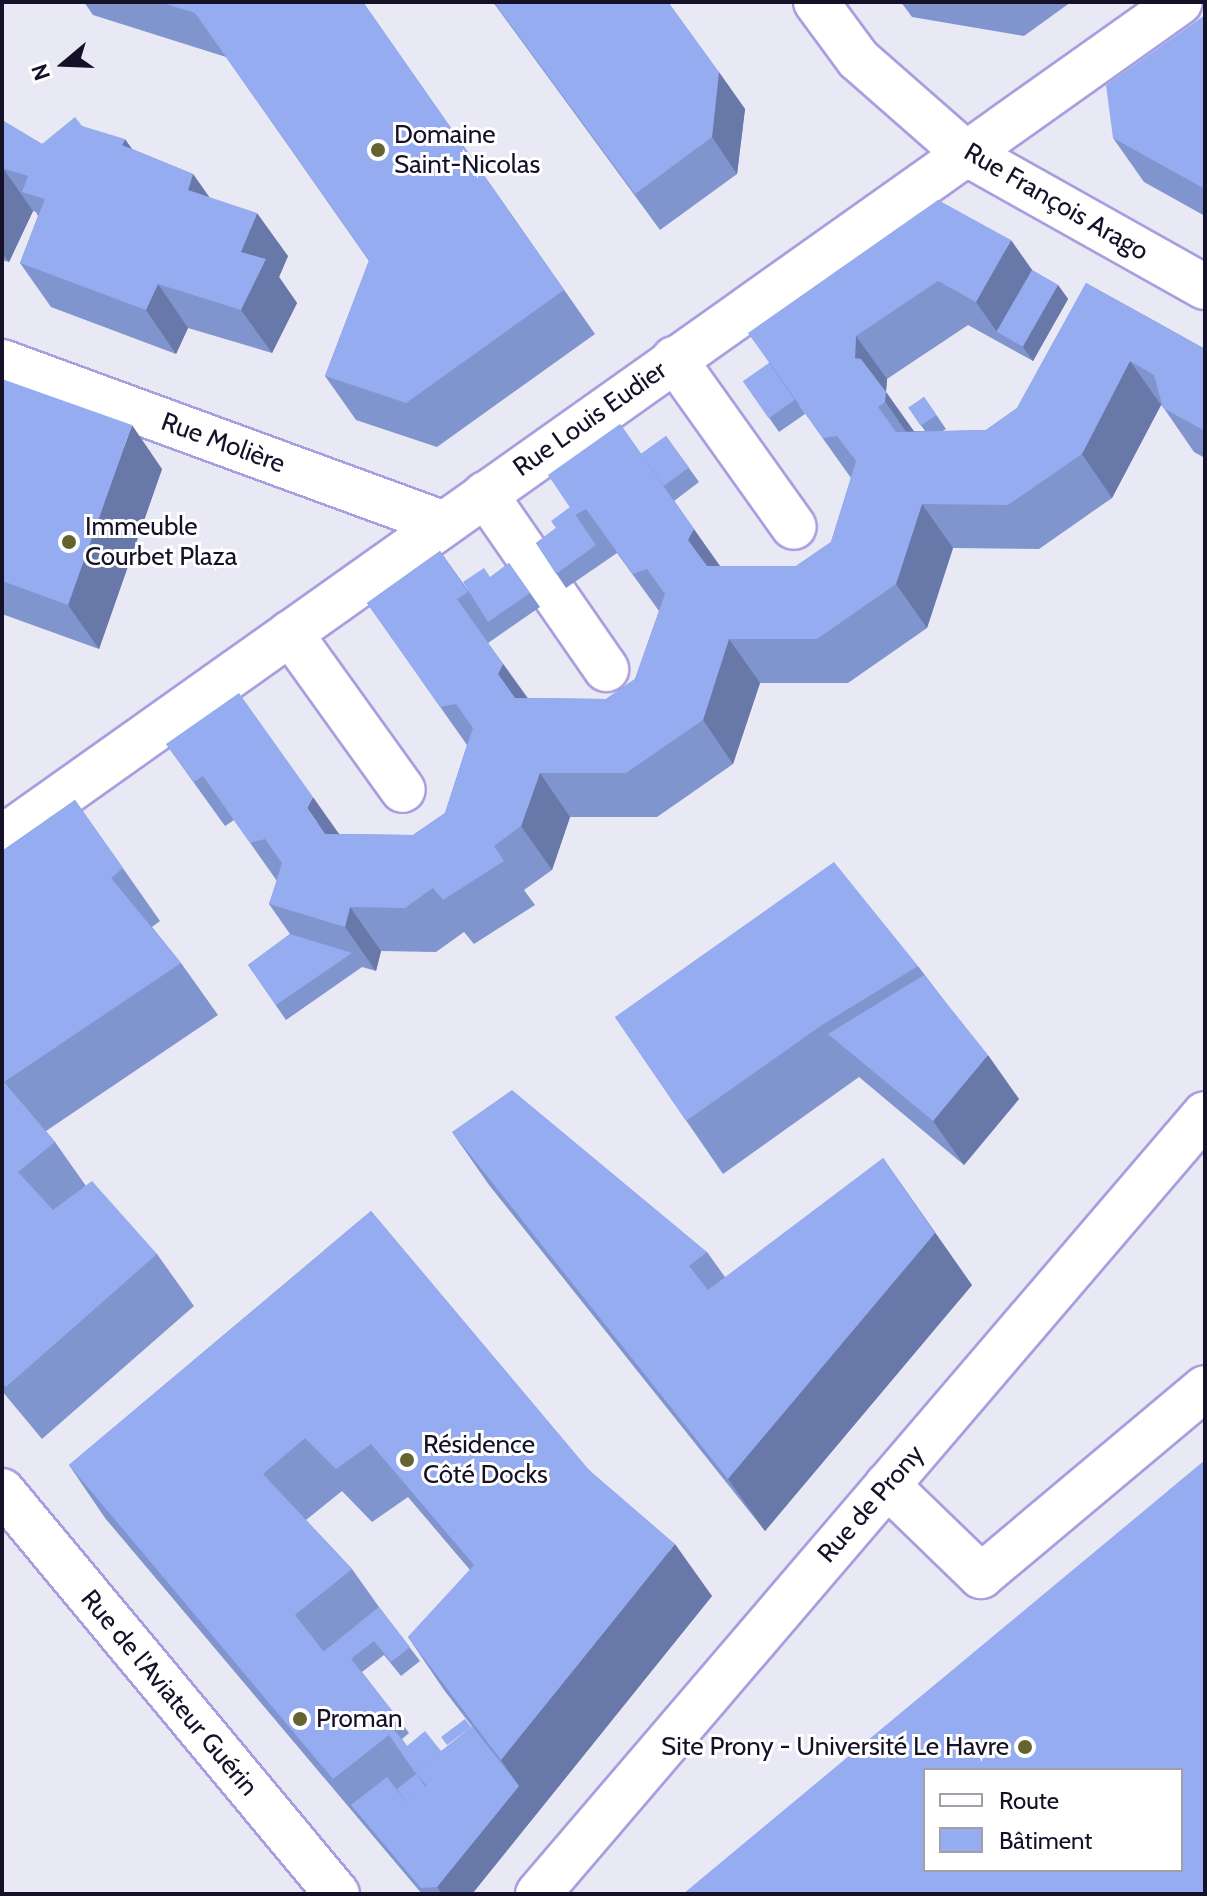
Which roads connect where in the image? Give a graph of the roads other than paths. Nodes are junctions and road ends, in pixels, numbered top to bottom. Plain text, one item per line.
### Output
1 (816, 2) edge
2 (1180, 2) edge
3 (964, 152) junction
4 (1205, 287) edge
5 (674, 359) junction
6 (2, 362) edge
7 (485, 494) junction
8 (443, 523) junction
9 (794, 527) dead end
10 (290, 633) junction
11 (606, 669) dead end
12 (403, 790) dead end
13 (2, 838) edge
14 (1197, 1141) edge
15 (1205, 1388) edge
16 (887, 1485) junction
17 (2, 1491) edge
18 (337, 1894) edge
19 (538, 1894) edge

1 - 3 street, Rue François Arago
2 - 3 street, Rue Louis Eudier
3 - 4 street, Rue François Arago
3 - 5 street, Rue Louis Eudier
5 - 7 street, Rue Louis Eudier
5 - 9 street
6 - 8 street, Rue Molière
7 - 8 street, Rue Louis Eudier
7 - 11 street
8 - 10 street, Rue Louis Eudier
10 - 12 street
10 - 13 street, Rue Louis Eudier
14 - 16 street, Rue de Prony
15 - 16 street
16 - 19 street, Rue de Prony
17 - 18 street, Rue de l'Aviateur Guérin

